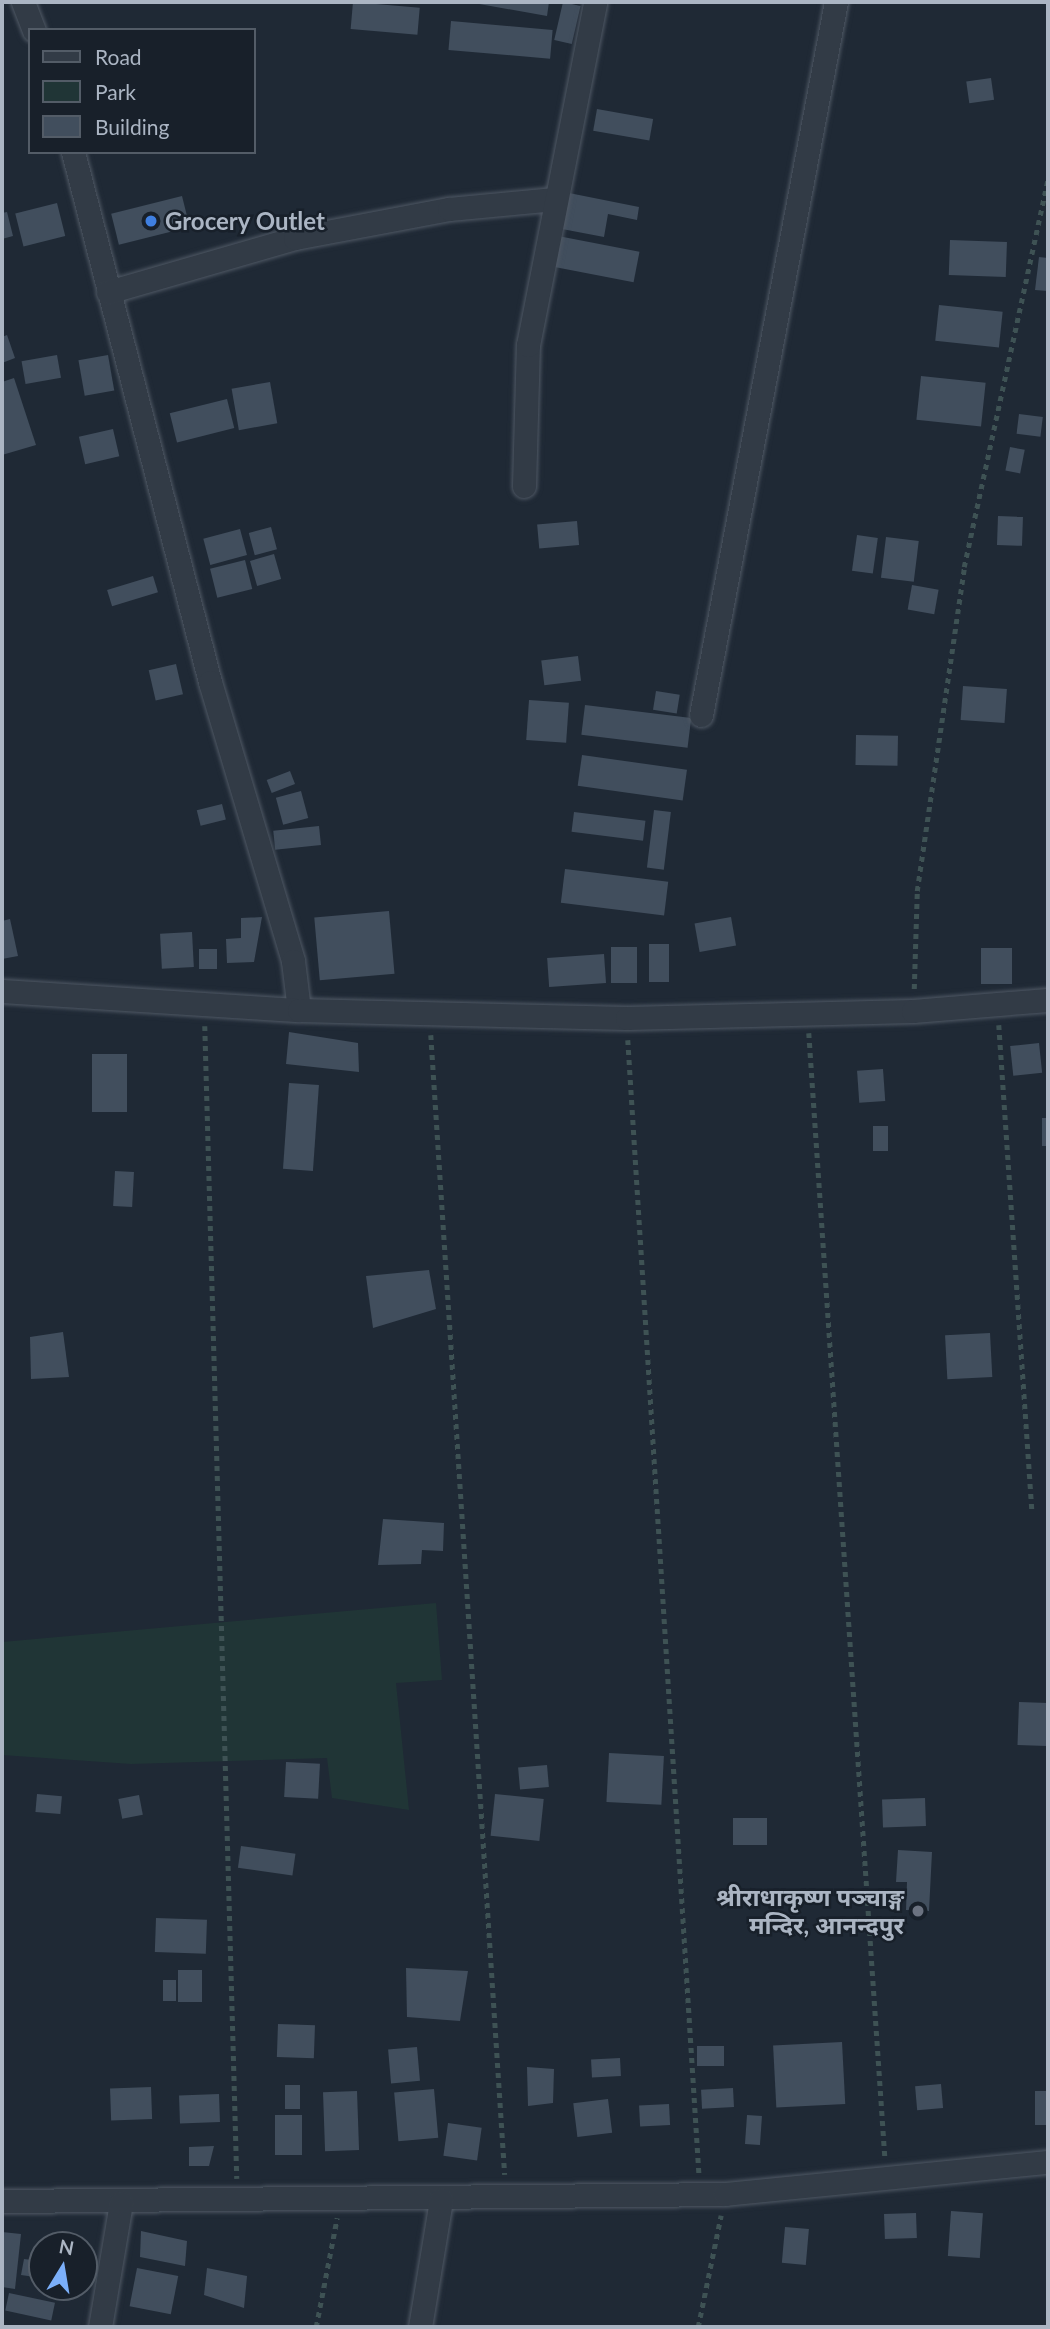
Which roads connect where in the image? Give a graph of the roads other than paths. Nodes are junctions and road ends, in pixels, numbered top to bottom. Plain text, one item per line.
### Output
1 (23, 2) edge
2 (595, 2) edge
3 (836, 2) edge
4 (33, 28) edge
5 (74, 154) edge
6 (555, 200) junction
7 (108, 292) junction
8 (524, 486) dead end
9 (701, 715) dead end
10 (2, 991) edge
11 (1048, 1000) edge
12 (299, 1010) junction
13 (1048, 2161) edge
14 (442, 2200) junction
15 (2, 2201) edge
16 (121, 2203) junction
17 (100, 2327) edge
18 (420, 2327) edge

1 - 4 street
2 - 6 street
3 - 9 street
5 - 7 street
6 - 7 street
6 - 8 street
7 - 12 street
10 - 12 street
11 - 12 street
13 - 14 street
14 - 16 street
14 - 18 street
15 - 16 street
16 - 17 street

